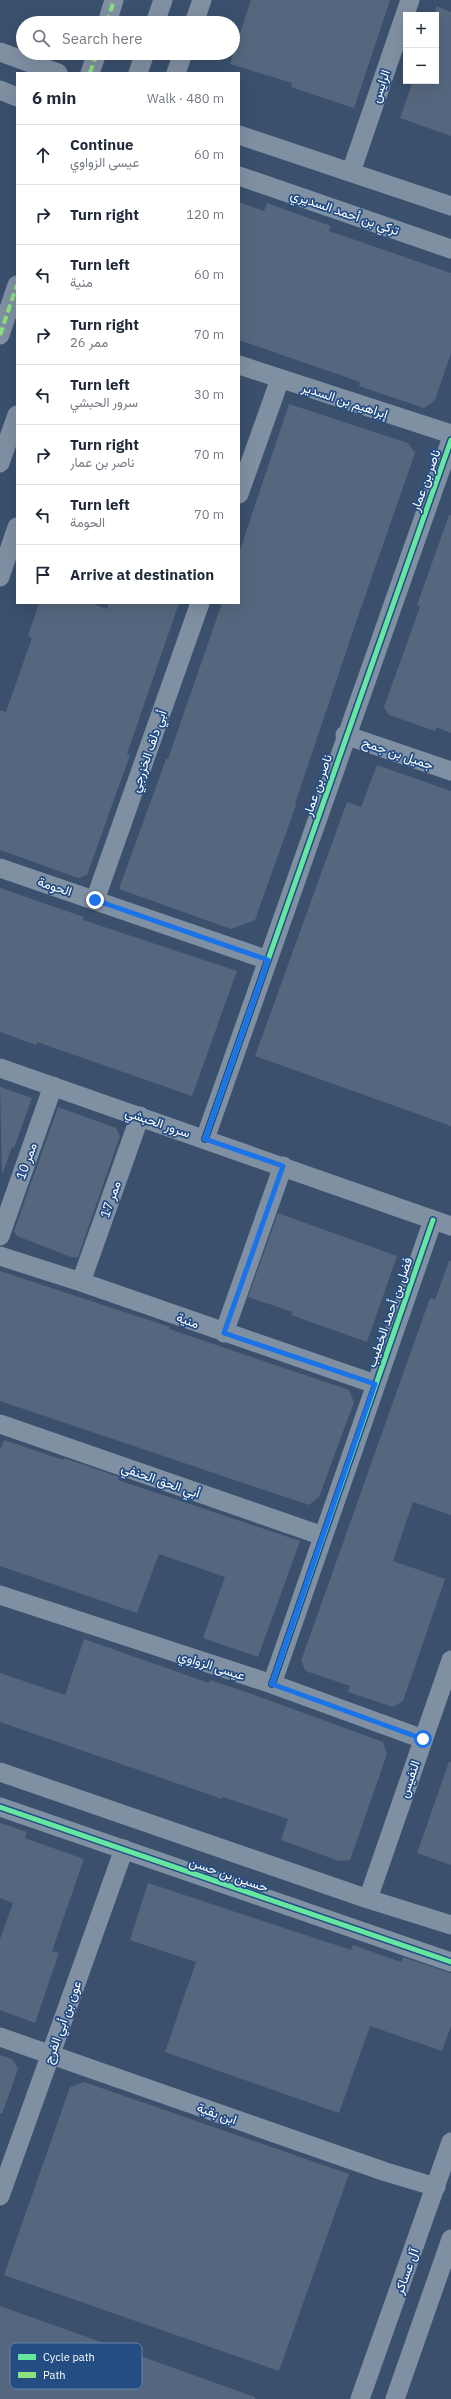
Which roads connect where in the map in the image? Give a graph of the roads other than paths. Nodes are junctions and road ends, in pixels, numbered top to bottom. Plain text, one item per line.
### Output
1 (114, 0) edge
2 (163, 0) edge
3 (202, 0) edge
4 (410, 0) edge
5 (109, 16) edge
6 (157, 16) edge
7 (196, 16) edge
8 (0, 52) edge
9 (16, 58) edge
10 (22, 60) edge
11 (94, 60) edge
12 (143, 60) edge
13 (181, 60) edge
14 (55, 72) edge
15 (90, 72) edge
16 (138, 72) edge
17 (176, 72) edge
18 (0, 90) edge
19 (16, 97) edge
20 (240, 135) edge
21 (351, 172) junction
22 (240, 176) edge
23 (451, 206) edge
24 (451, 249) edge
25 (16, 288) edge
26 (0, 335) edge
27 (240, 365) edge
28 (280, 379) junction
29 (16, 418) edge
30 (451, 434) edge
31 (451, 440) edge
32 (0, 463) edge
33 (240, 491) edge
34 (16, 530) edge
35 (0, 577) edge
36 (200, 604) edge
37 (345, 735) junction
38 (451, 771) edge
39 (0, 868) edge
40 (95, 900) junction
41 (268, 960) junction
42 (0, 1068) edge
43 (53, 1086) junction
44 (140, 1116) junction
45 (205, 1139) junction
46 (283, 1166) junction
47 (442, 1223) edge
48 (0, 1236) edge
49 (0, 1256) edge
50 (81, 1282) junction
51 (224, 1333) junction
52 (375, 1384) junction
53 (0, 1424) edge
54 (323, 1536) junction
55 (0, 1595) edge
56 (451, 1660) edge
57 (272, 1684) junction
58 (423, 1739) junction
59 (0, 1772) edge
60 (0, 1806) edge
61 (124, 1849) junction
62 (368, 1899) junction
63 (451, 1925) edge
64 (451, 1962) edge
65 (0, 2037) edge
66 (50, 2055) junction
67 (451, 2142) edge
68 (436, 2187) junction
69 (0, 2196) edge
70 (451, 2239) edge
71 (398, 2398) edge
72 (360, 2399) edge

1 - 5 street
2 - 6 street
3 - 7 street
4 - 21 street, الرايس
8 - 9 street
10 - 14 street
11 - 15 street
12 - 16 street
13 - 17 street
18 - 19 street
20 - 21 street
21 - 23 street
22 - 24 street, تركي بن أحمد السديري
25 - 26 street
27 - 28 street, إبراهيم بن السدير
28 - 30 street, إبراهيم بن السدير
28 - 33 street
29 - 32 street
31 - 37 street, ناصر بن عمار
34 - 35 street
36 - 40 street, أبي دلف الخزرجي
37 - 38 street, جميل بن جمح
37 - 41 street, ناصر بن عمار
39 - 40 street, الحومة
40 - 41 street, الحومة
41 - 45 street, ناصر بن عمار
42 - 43 street, سرور الحبشي
43 - 44 street, سرور الحبشي
43 - 48 street, ممر 10
44 - 45 street, سرور الحبشي
44 - 50 street, ممر 17
45 - 46 street, سرور الحبشي
46 - 47 street, سرور الحبشي
46 - 51 street
47 - 52 street, فضل بن أحمد الخطيب
49 - 50 street, منية
50 - 51 street, منية
51 - 52 street, منية
52 - 54 street, فضل بن أحمد الخطيب
53 - 54 street, أبي الحق الحنفي
54 - 57 street, فضل بن أحمد الخطيب
55 - 57 street, عيسى الزواوي
56 - 58 street, النفيس
57 - 58 street, عيسى الزواوي
58 - 62 street, النفيس
59 - 62 street, حسين بن حسن
60 - 61 street, حسين بن حسن
61 - 64 street, حسين بن حسن
61 - 66 street, عون بن أبي الفرج
62 - 63 street, حسين بن حسن
65 - 66 street, ابن بقية
66 - 68 street, ابن بقية
66 - 69 street, عون بن أبي الفرج
67 - 68 street, آل عساكر
68 - 72 street, آل عساكر
70 - 71 street

